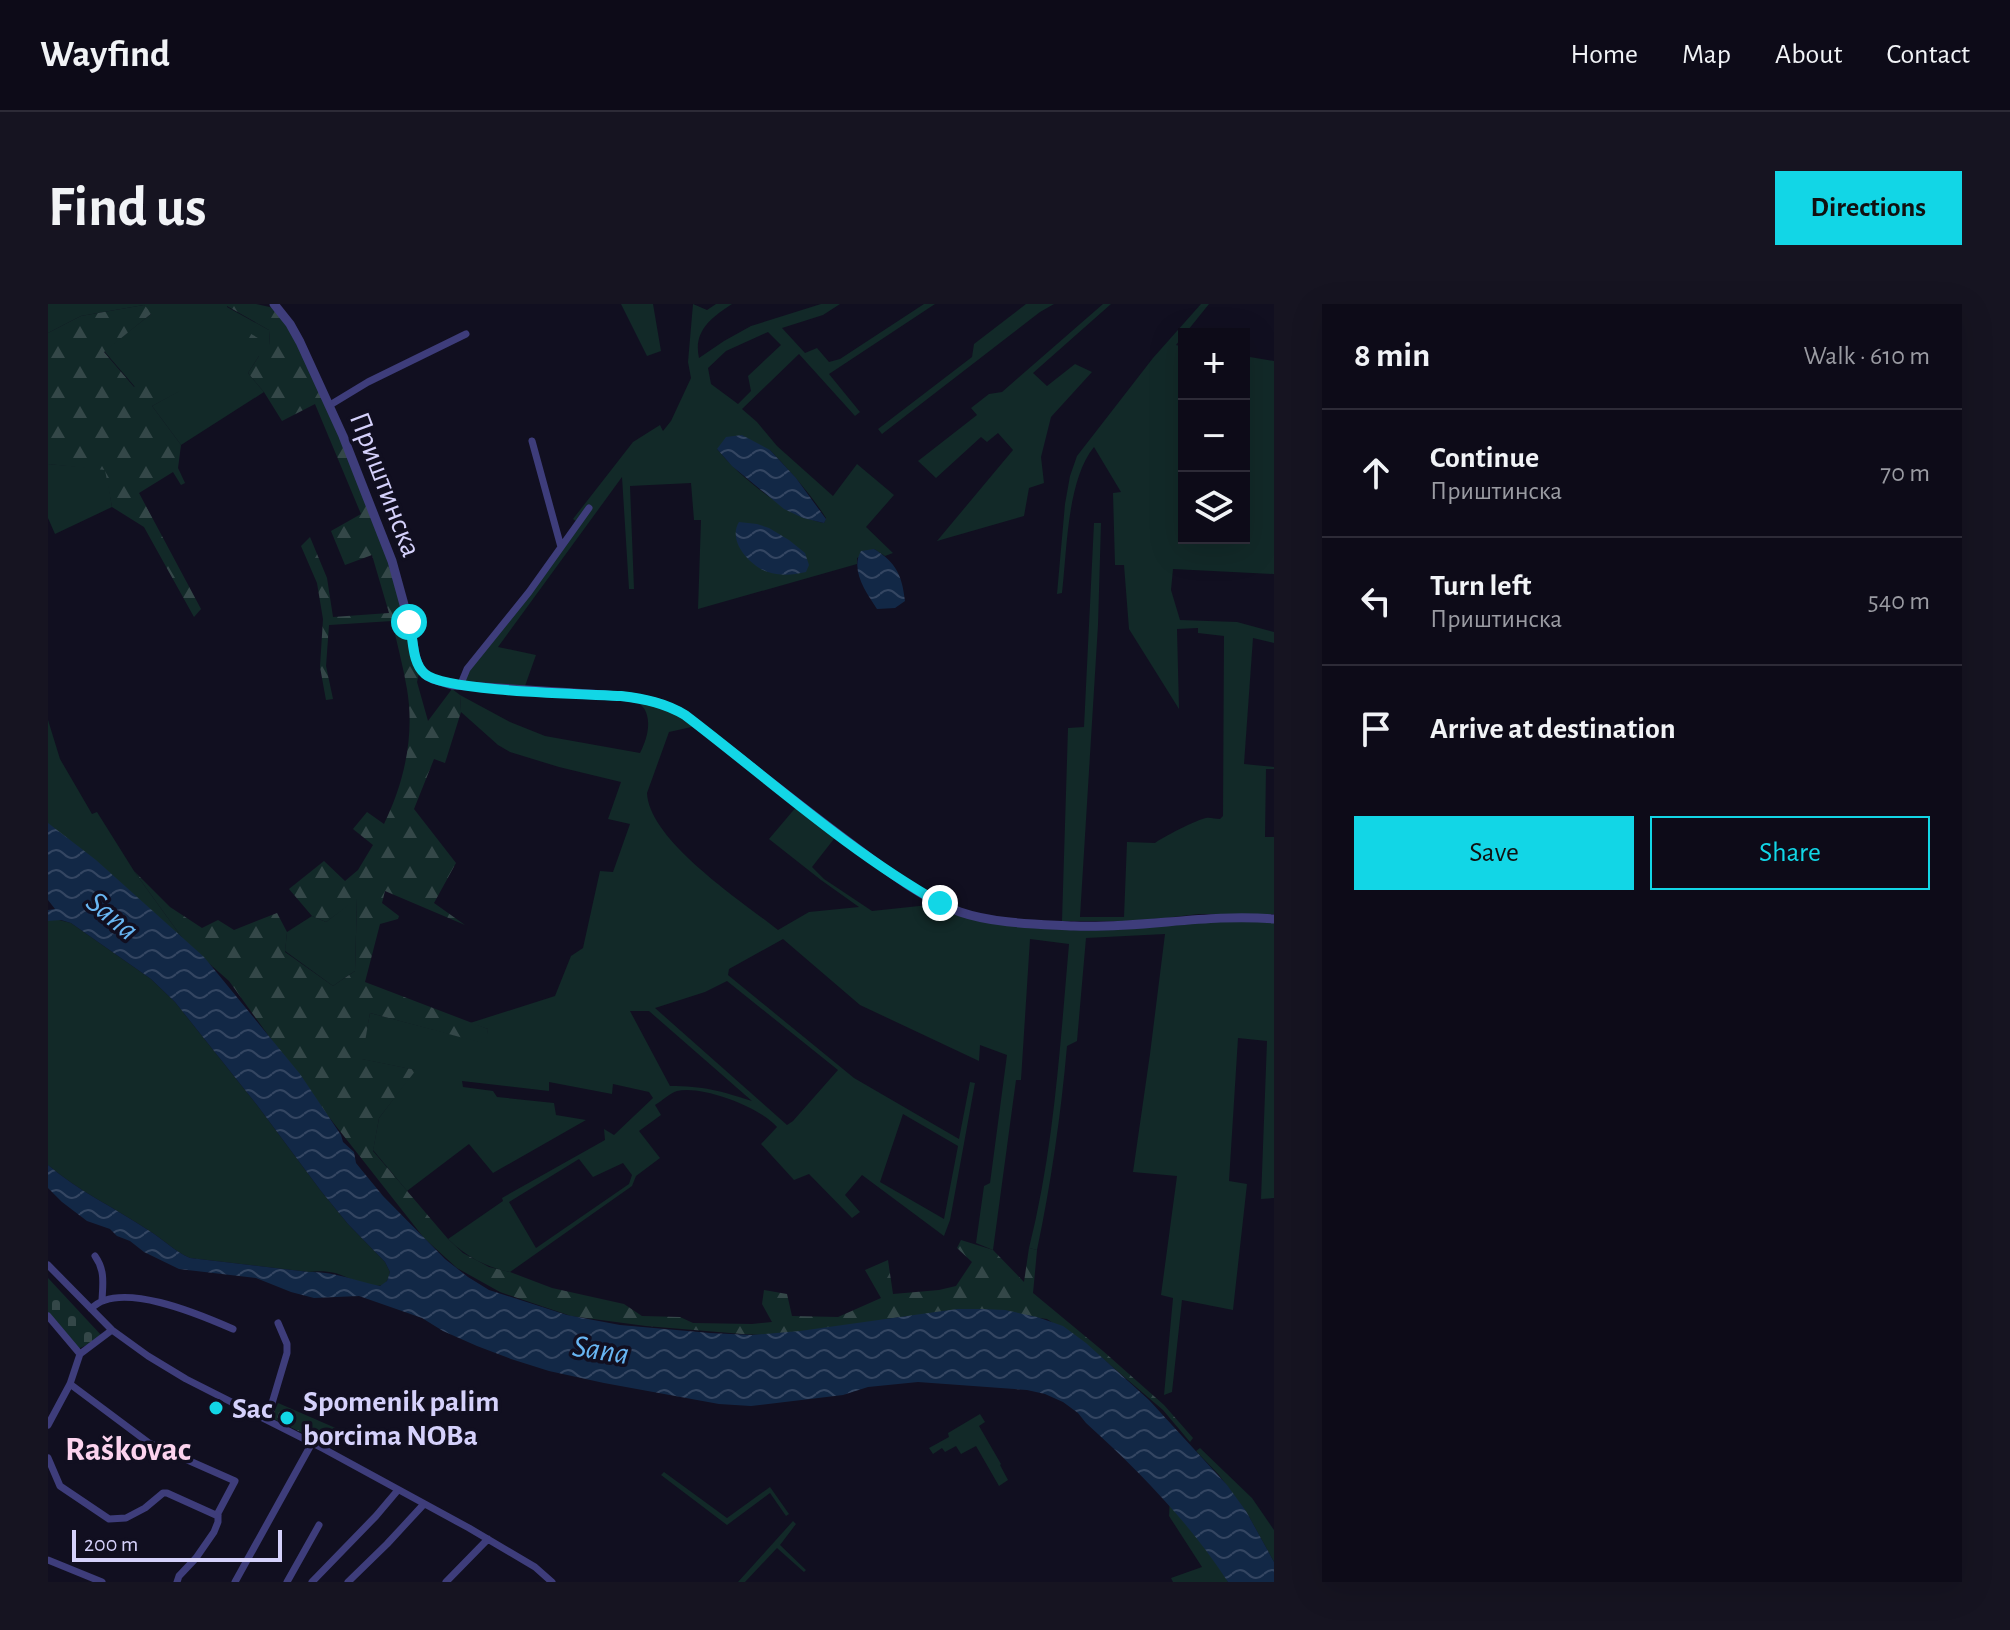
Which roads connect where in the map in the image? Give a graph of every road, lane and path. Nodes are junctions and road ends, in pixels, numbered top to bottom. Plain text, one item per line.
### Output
1 (274, 304) edge
2 (466, 334) dead end
3 (330, 405) junction
4 (532, 441) dead end
5 (589, 508) dead end
6 (561, 547) junction
7 (460, 686) junction
8 (1274, 919) edge
9 (95, 1256) dead end
10 (48, 1265) edge
11 (102, 1300) junction
12 (91, 1309) junction
13 (48, 1316) edge
14 (278, 1323) dead end
15 (233, 1329) dead end
16 (112, 1330) junction
17 (80, 1354) junction
18 (70, 1384) junction
19 (50, 1413) edge
20 (267, 1420) junction
21 (48, 1425) edge
22 (312, 1443) junction
23 (48, 1458) edge
24 (398, 1490) junction
25 (424, 1504) junction
26 (218, 1516) junction
27 (319, 1525) dead end
28 (488, 1539) junction
29 (48, 1560) edge
30 (543, 1574) junction
31 (102, 1582) edge
32 (177, 1582) edge
33 (235, 1582) edge
34 (287, 1582) edge
35 (312, 1582) edge
36 (348, 1582) edge
37 (446, 1582) edge
38 (535, 1582) edge
39 (552, 1582) edge

1 - 3 street, Приштинска
2 - 3 street, Приштинска
3 - 7 street, Приштинска
4 - 6 street
5 - 6 street
6 - 7 street
7 - 8 street, Приштинска
9 - 11 street
10 - 12 street
11 - 12 street
11 - 15 street
12 - 16 street
13 - 17 street
14 - 20 street
16 - 17 street
16 - 20 street
17 - 18 street
18 - 19 street
18 - 26 street
19 - 21 street
20 - 22 street
22 - 24 street
22 - 33 street
23 - 26 street
24 - 25 street
24 - 35 street
25 - 28 street
25 - 36 street
26 - 32 street
27 - 34 street
28 - 30 street
28 - 37 street
29 - 31 street
30 - 38 street
30 - 39 street

